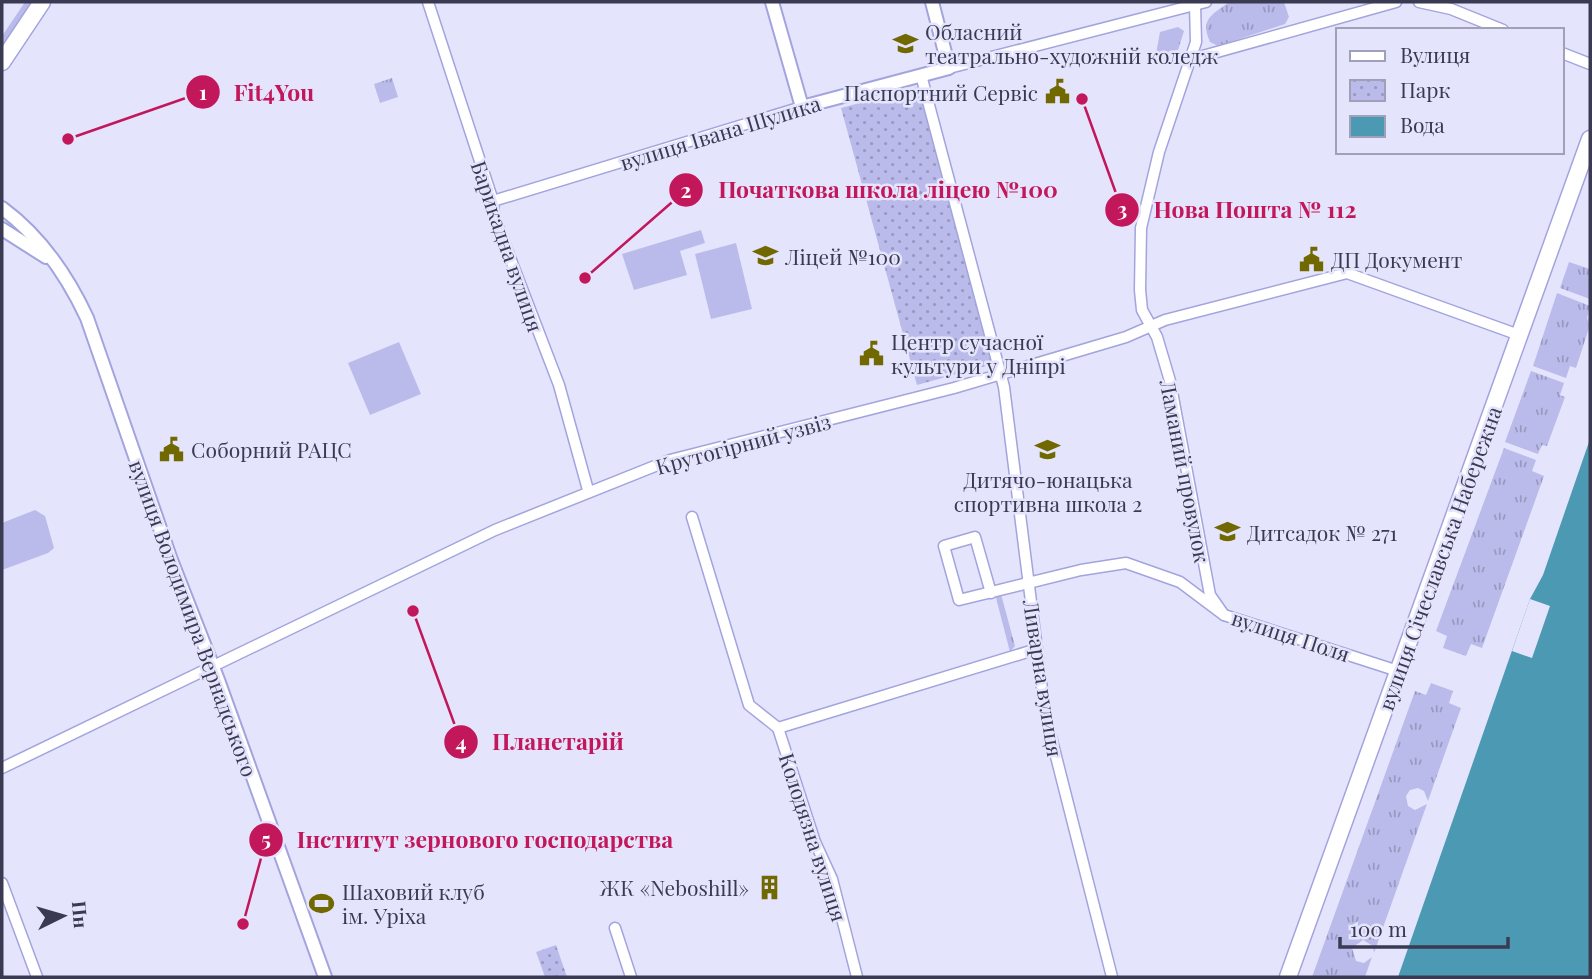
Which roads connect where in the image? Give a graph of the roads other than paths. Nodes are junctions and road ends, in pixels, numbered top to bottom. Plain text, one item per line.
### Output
1 (42, 2) edge
2 (428, 2) edge
3 (772, 2) edge
4 (932, 2) edge
5 (1396, 2) edge
6 (1419, 2) edge
7 (1200, 3) edge
8 (1498, 28) edge
9 (1564, 54) edge
10 (1192, 59) junction
11 (2, 62) edge
12 (1590, 64) edge
13 (949, 68) junction
14 (921, 75) junction
15 (802, 107) junction
16 (1590, 139) edge
17 (492, 201) junction
18 (2, 208) edge
19 (2, 229) edge
20 (55, 263) junction
21 (1148, 326) junction
22 (1519, 335) junction
23 (1001, 373) junction
24 (588, 490) junction
25 (692, 517) dead end
26 (1030, 583) junction
27 (991, 593) junction
28 (1224, 615) junction
29 (1037, 649) junction
30 (213, 666) junction
31 (1398, 671) junction
32 (778, 728) junction
33 (2, 768) edge
34 (2, 883) edge
35 (615, 928) dead end
36 (37, 977) edge
37 (326, 977) edge
38 (631, 977) edge
39 (857, 977) edge
40 (1112, 977) edge
41 (1288, 977) edge

1 - 11 main road
2 - 17 street, Барикадна вулиця
3 - 15 street
4 - 13 street
5 - 10 street
6 - 8 street
7 - 10 street, Ламаний провулок
7 - 13 street
9 - 12 street
10 - 21 street, Ламаний провулок
13 - 14 street, вулиця Івана Шулика
14 - 15 street, вулиця Івана Шулика
14 - 23 street, Ливарна вулиця
15 - 17 street, вулиця Івана Шулика
16 - 22 main road, вулиця Січеславська Набережна
17 - 24 street, Барикадна вулиця
18 - 20 street, вулиця Володимира Вернадського
19 - 20 street, вулиця Володимира Вернадського
20 - 30 street, вулиця Володимира Вернадського
21 - 22 street, Крутогірний узвіз
21 - 23 street, Крутогірний узвіз
21 - 28 street, Ламаний провулок
22 - 31 main road, вулиця Січеславська Набережна
23 - 24 street, Крутогірний узвіз
23 - 26 street, Ливарна вулиця
24 - 30 street, Крутогірний узвіз
25 - 32 street
26 - 27 street, вулиця Поля
26 - 28 street, вулиця Поля
26 - 29 street, Ливарна вулиця
27 - 27 street, вулиця Поля
28 - 31 street, вулиця Поля
29 - 32 street
29 - 40 street, Ливарна вулиця
30 - 33 street, Крутогірний узвіз
30 - 37 street, вулиця Володимира Вернадського
31 - 41 main road, вулиця Січеславська Набережна
32 - 39 street, Колодязна вулиця
34 - 36 street
35 - 38 street

